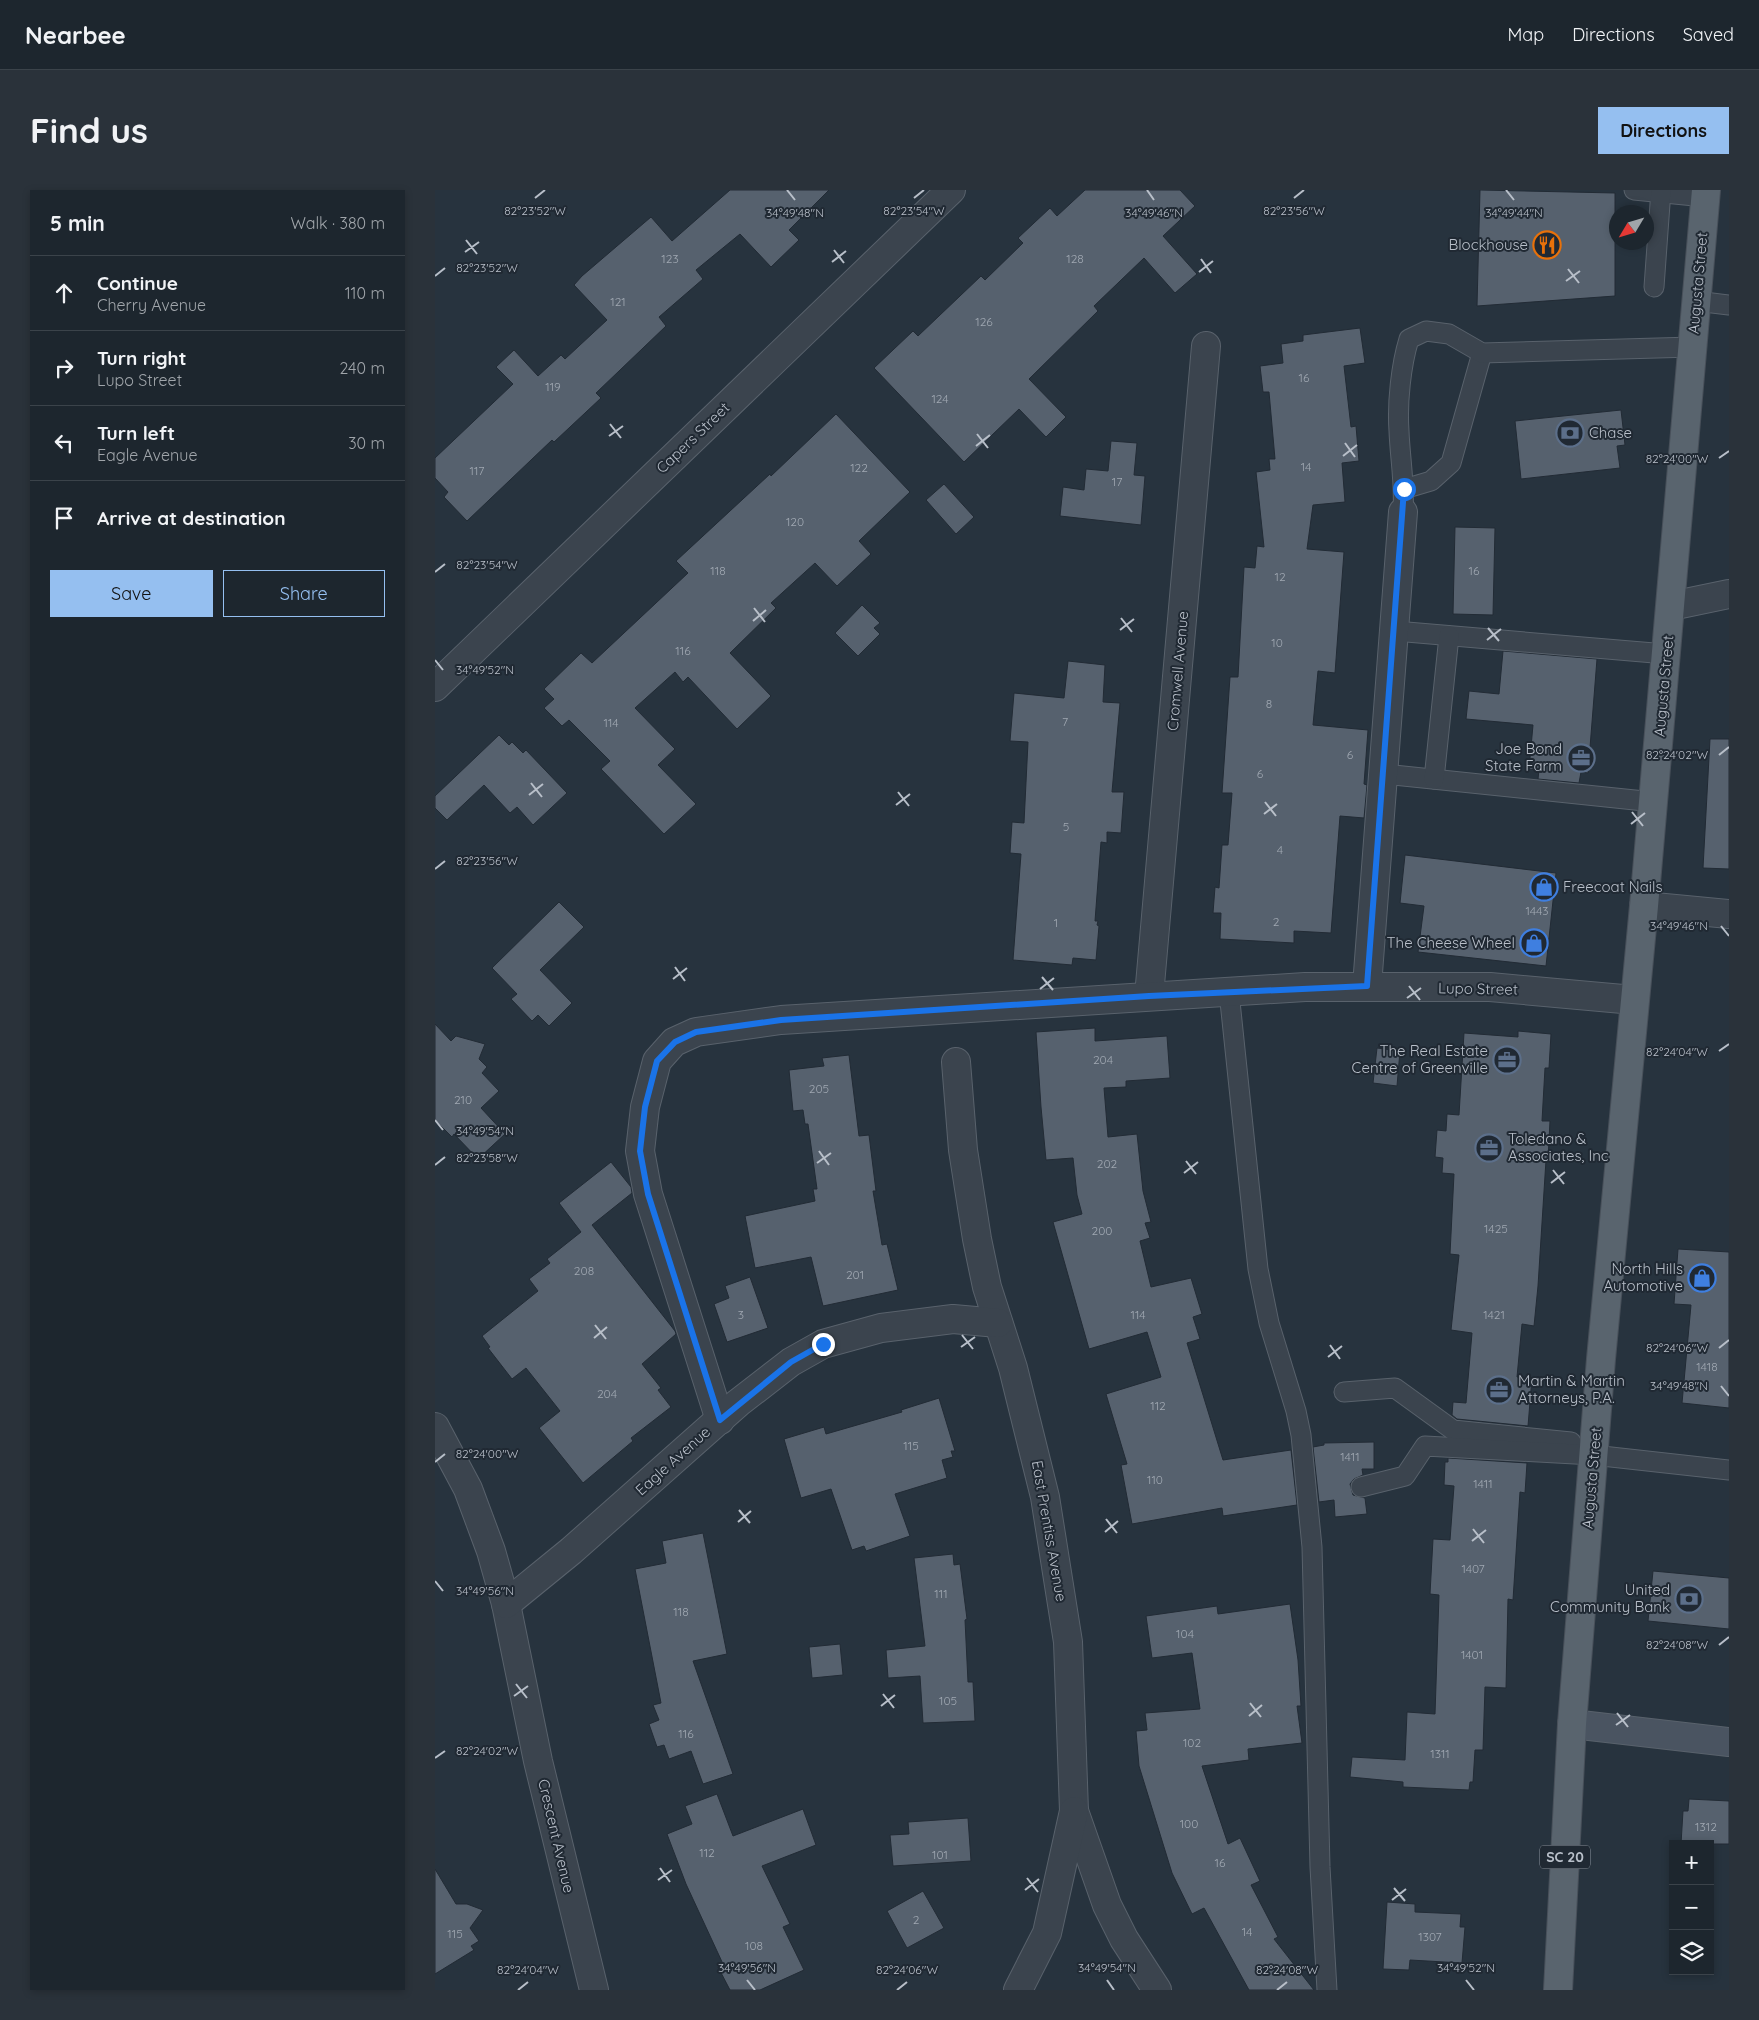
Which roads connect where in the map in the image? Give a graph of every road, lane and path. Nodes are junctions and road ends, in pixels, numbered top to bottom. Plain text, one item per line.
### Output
1 (951, 190) edge
2 (1634, 190) edge
3 (1660, 191) edge
4 (1706, 194) edge
5 (1654, 287) dead end
6 (1697, 301) junction
7 (1729, 305) edge
8 (1206, 346) dead end
9 (1693, 347) junction
10 (1482, 353) junction
11 (1403, 500) junction
12 (1729, 594) edge
13 (1671, 606) junction
14 (1395, 631) junction
15 (1449, 636) junction
16 (1667, 654) junction
17 (435, 687) edge
18 (1384, 774) junction
19 (1434, 779) junction
20 (1654, 802) junction
21 (1644, 906) junction
22 (1729, 914) edge
23 (1367, 986) junction
24 (1229, 992) junction
25 (1149, 996) junction
26 (1634, 1000) junction
27 (956, 1062) dead end
28 (998, 1323) junction
29 (1344, 1392) dead end
30 (720, 1420) junction
31 (435, 1427) edge
32 (1594, 1450) junction
33 (1729, 1470) edge
34 (1361, 1487) dead end
35 (506, 1604) junction
36 (1572, 1724) junction
37 (1729, 1742) edge
38 (1074, 1811) junction
39 (594, 1990) edge
40 (1018, 1990) edge
41 (1157, 1990) edge
42 (1327, 1990) edge
43 (1558, 1990) edge

1 - 17 street, Capers Street
2 - 3 lane
3 - 4 lane
3 - 5 lane
4 - 6 main road, Augusta Street
6 - 7 lane
6 - 9 main road, Augusta Street
8 - 25 street, Cromwell Avenue
9 - 10 lane
9 - 13 main road, Augusta Street
10 - 11 lane
10 - 11 lane
11 - 14 street
12 - 13 street
13 - 16 main road, Augusta Street
14 - 15 lane
14 - 18 street
15 - 16 lane
15 - 19 lane
16 - 20 main road, Augusta Street
18 - 19 lane
18 - 23 street
19 - 20 lane
20 - 21 main road, Augusta Street
21 - 22 street
21 - 26 main road, Augusta Street
23 - 24 street, Lupo Street
23 - 26 street, Lupo Street
24 - 25 street, Lupo Street
24 - 42 lane
25 - 30 street, Lupo Street
26 - 32 main road, Augusta Street
27 - 28 street, East Prentiss Avenue
28 - 30 street, Eagle Avenue
28 - 38 street, East Prentiss Avenue
29 - 32 lane
30 - 35 street, Eagle Avenue
31 - 35 street, Crescent Avenue
32 - 33 lane
32 - 34 lane
32 - 36 main road, Augusta Street
35 - 39 street, Crescent Avenue
36 - 37 main road
36 - 43 main road, Augusta Street / SC 20
38 - 40 street
38 - 41 street, East Prentiss Avenue

